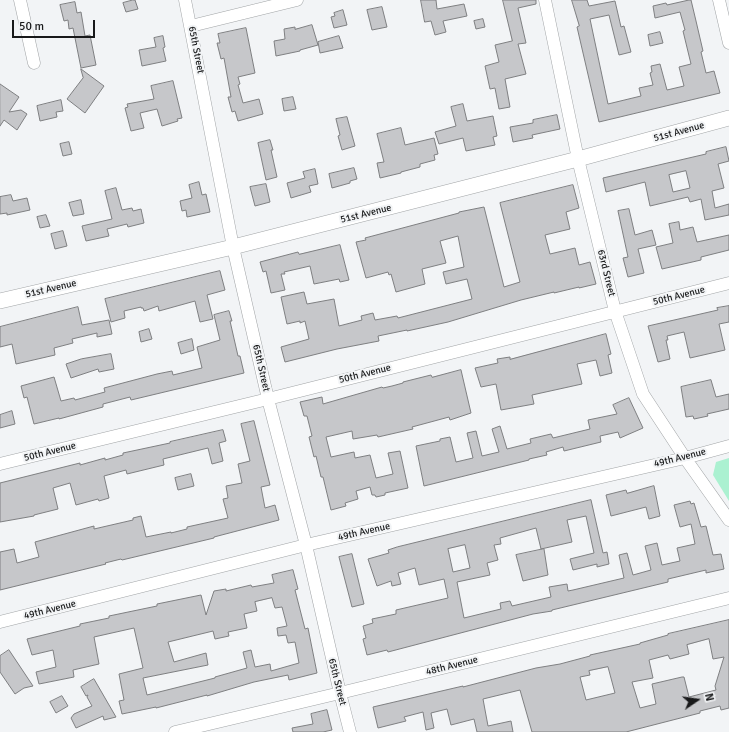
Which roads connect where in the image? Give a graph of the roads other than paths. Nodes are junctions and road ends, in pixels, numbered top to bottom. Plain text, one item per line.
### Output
1 (20, 0) edge
2 (185, 0) edge
3 (297, 0) edge
4 (545, 0) edge
5 (719, 0) edge
6 (191, 26) junction
7 (729, 43) edge
8 (34, 63) dead end
9 (729, 118) edge
10 (578, 159) junction
11 (233, 247) junction
12 (729, 283) edge
13 (0, 301) edge
14 (615, 311) junction
15 (268, 399) junction
16 (729, 446) edge
17 (685, 458) junction
18 (0, 464) edge
19 (729, 520) edge
20 (306, 545) junction
21 (729, 598) edge
22 (0, 622) edge
23 (340, 693) junction
24 (175, 732) edge
25 (350, 732) edge

1 - 8 street
2 - 6 street, 65th Street
3 - 6 street
4 - 10 street, 63rd Street
5 - 7 street
6 - 11 street, 65th Street
9 - 10 street, 51st Avenue
10 - 11 street, 51st Avenue
10 - 14 street, 63rd Street
11 - 13 street, 51st Avenue
11 - 15 street, 65th Street
12 - 14 street, 50th Avenue
14 - 15 street, 50th Avenue
14 - 17 street, 63rd Street
15 - 18 street, 50th Avenue
15 - 20 street, 65th Street
16 - 17 street, 49th Avenue
17 - 19 street, 63rd Street
17 - 20 street, 49th Avenue
20 - 22 street, 49th Avenue
20 - 23 street, 65th Street
21 - 23 street, 48th Avenue
23 - 24 street, 48th Avenue
23 - 25 street, 65th Street

